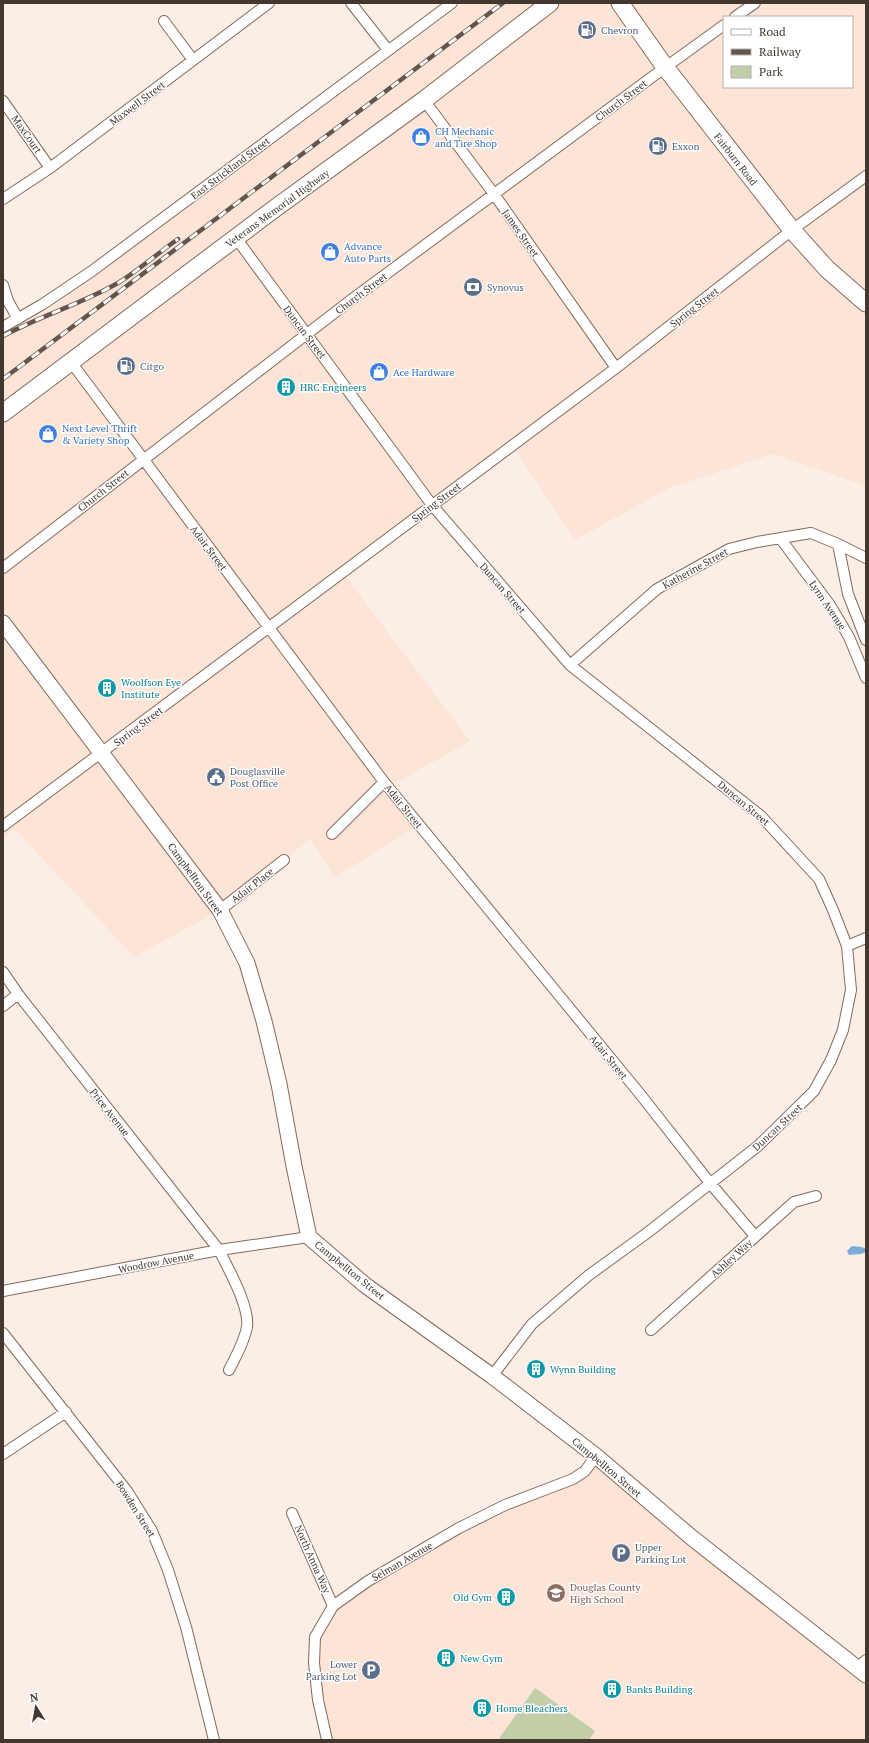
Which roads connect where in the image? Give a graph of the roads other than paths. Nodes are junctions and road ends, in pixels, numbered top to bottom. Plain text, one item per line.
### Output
1 (269, 3) edge
2 (351, 3) edge
3 (452, 3) edge
4 (550, 3) edge
5 (620, 3) edge
6 (755, 3) edge
7 (736, 16) edge
8 (164, 21) dead end
9 (723, 26) edge
10 (388, 50) junction
11 (193, 60) junction
12 (665, 67) junction
13 (3, 100) edge
14 (424, 100) junction
15 (50, 168) junction
16 (866, 176) edge
17 (494, 194) junction
18 (3, 199) edge
19 (792, 230) junction
20 (236, 238) junction
21 (3, 286) edge
22 (866, 303) edge
23 (18, 319) junction
24 (3, 327) edge
25 (307, 336) junction
26 (71, 362) junction
27 (616, 368) junction
28 (3, 413) edge
29 (143, 459) junction
30 (432, 505) junction
31 (780, 538) junction
32 (838, 544) junction
33 (866, 558) edge
34 (3, 568) edge
35 (3, 623) edge
36 (268, 629) junction
37 (866, 640) edge
38 (570, 665) junction
39 (866, 678) edge
40 (101, 753) junction
41 (384, 782) junction
42 (3, 826) edge
43 (332, 834) dead end
44 (284, 860) dead end
45 (220, 910) junction
46 (866, 938) edge
47 (847, 946) junction
48 (3, 972) edge
49 (18, 994) junction
50 (3, 1006) edge
51 (710, 1183) junction
52 (816, 1196) dead end
53 (755, 1236) junction
54 (309, 1237) junction
55 (219, 1250) junction
56 (3, 1291) edge
57 (651, 1330) dead end
58 (3, 1333) edge
59 (229, 1370) dead end
60 (492, 1376) junction
61 (66, 1412) junction
62 (3, 1454) edge
63 (596, 1456) junction
64 (292, 1513) dead end
65 (333, 1606) junction
66 (863, 1668) edge
67 (214, 1740) edge
68 (328, 1740) edge

1 - 11 street, Maxwell Street
2 - 10 street
3 - 10 street, East Strickland Street
4 - 14 main road, Veterans Memorial Highway
5 - 12 main road, Fairburn Road
6 - 7 street
8 - 11 street
9 - 12 street, Church Street
10 - 23 street, East Strickland Street
11 - 15 street, Maxwell Street
12 - 17 street, Church Street
12 - 19 main road, Fairburn Road
13 - 15 street, MaxCourt
14 - 17 street, James Street
14 - 20 main road, Veterans Memorial Highway
15 - 18 street, Maxwell Street
16 - 19 street, Spring Street
17 - 25 street, Church Street
17 - 27 street, James Street
19 - 22 main road, Fairburn Road
19 - 27 street, Spring Street
20 - 25 street, Duncan Street
20 - 26 main road, Veterans Memorial Highway
21 - 23 street
23 - 24 street, East Strickland Street
25 - 29 street, Church Street
25 - 30 street, Duncan Street
26 - 28 main road, Veterans Memorial Highway
26 - 29 street, Adair Street
27 - 30 street, Spring Street
29 - 34 street, Church Street
29 - 36 street, Adair Street
30 - 36 street, Spring Street
30 - 38 street, Duncan Street
31 - 32 street, Katherine Street
31 - 38 street, Katherine Street
31 - 39 street, Lynn Avenue
32 - 33 street, Katherine Street
32 - 37 street
35 - 40 main road, Campbellton Street
36 - 40 street, Spring Street
36 - 41 street, Adair Street
38 - 47 street, Duncan Street
40 - 42 street, Spring Street
40 - 45 main road, Campbellton Street
41 - 43 street
41 - 51 street, Adair Street
44 - 45 street, Adair Place
45 - 54 main road, Campbellton Street
46 - 47 street
47 - 51 street, Duncan Street
48 - 49 street, Price Avenue
49 - 50 street
49 - 55 street, Price Avenue
51 - 53 street, Adair Street
51 - 60 street, Duncan Street
52 - 53 street, Ashley Way
53 - 57 street, Ashley Way
54 - 55 street, Woodrow Avenue
54 - 60 main road, Campbellton Street
55 - 56 street, Woodrow Avenue
55 - 59 street
58 - 61 street, Bowden Street
60 - 63 main road, Campbellton Street
61 - 62 street
61 - 67 street, Bowden Street
63 - 65 street, Selman Avenue
63 - 66 main road, Campbellton Street
64 - 65 street, North Anna Way
65 - 68 street, Selman Avenue

